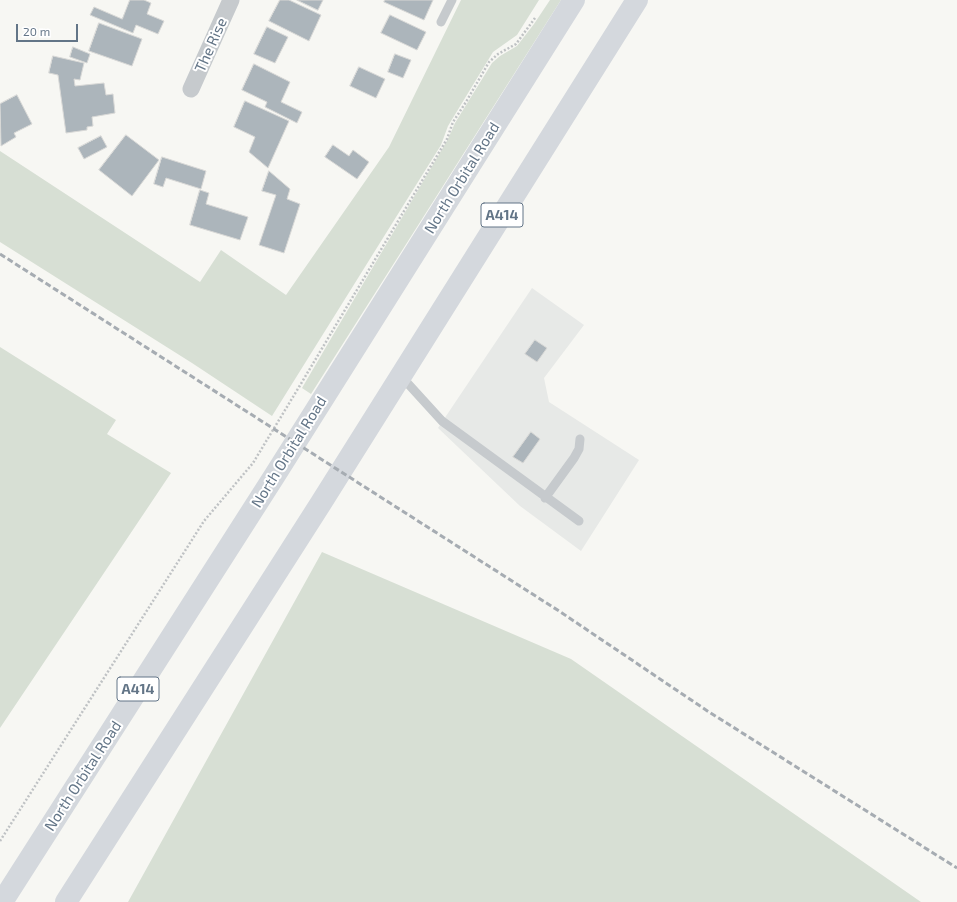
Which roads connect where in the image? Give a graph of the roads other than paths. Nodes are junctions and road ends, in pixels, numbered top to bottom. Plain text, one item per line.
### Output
1 (231, 0) edge
2 (452, 0) edge
3 (574, 0) edge
4 (637, 0) edge
5 (441, 22) dead end
6 (191, 89) dead end
7 (401, 376) junction
8 (580, 439) dead end
9 (545, 498) junction
10 (579, 521) dead end
11 (2, 902) edge
12 (66, 902) edge

1 - 6 street, The Rise
2 - 5 lane
3 - 11 highway, North Orbital Road / A414
4 - 7 highway, A414
7 - 9 lane
7 - 12 highway, A414
8 - 9 lane
9 - 10 lane

